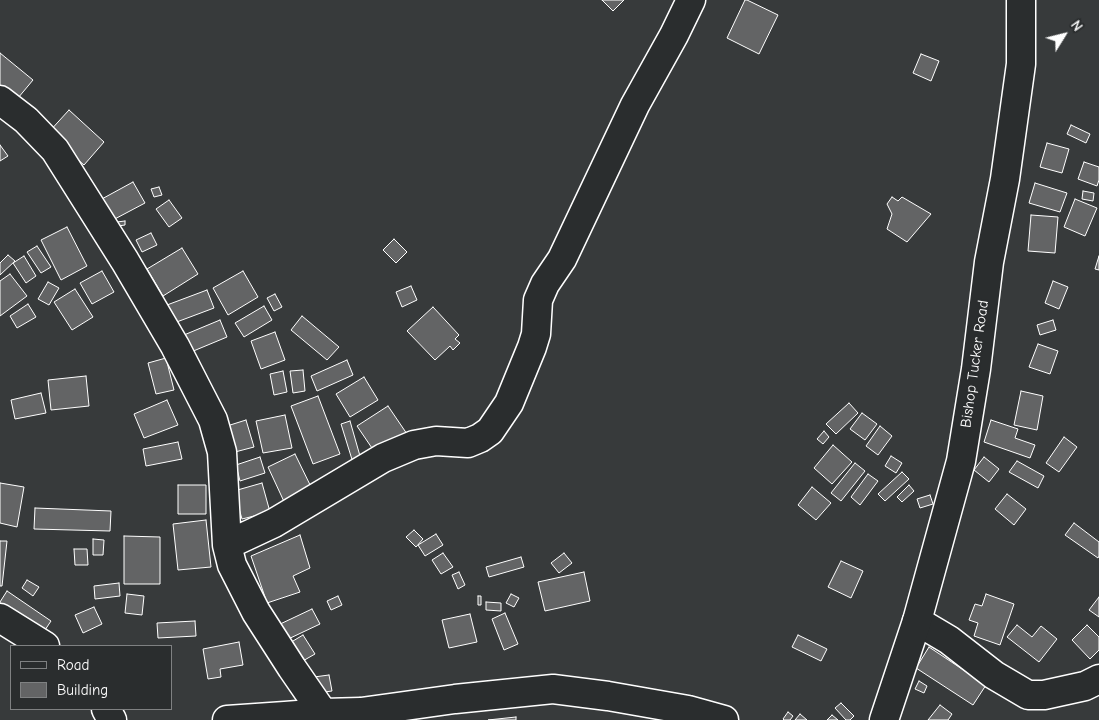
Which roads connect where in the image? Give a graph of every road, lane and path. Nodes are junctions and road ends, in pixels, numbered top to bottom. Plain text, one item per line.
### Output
1 (691, 0) edge
2 (1022, 0) edge
3 (0, 100) edge
4 (227, 545) junction
5 (0, 618) edge
6 (917, 621) junction
7 (43, 645) edge
8 (1099, 679) edge
9 (323, 712) junction
10 (227, 720) edge
11 (724, 720) edge
12 (884, 720) edge

1 - 4 street
2 - 6 street, Bishop Tucker Road
3 - 4 street
4 - 9 street
5 - 7 street
6 - 8 street
6 - 12 street, Bishop Tucker Road
9 - 10 street
9 - 11 street

